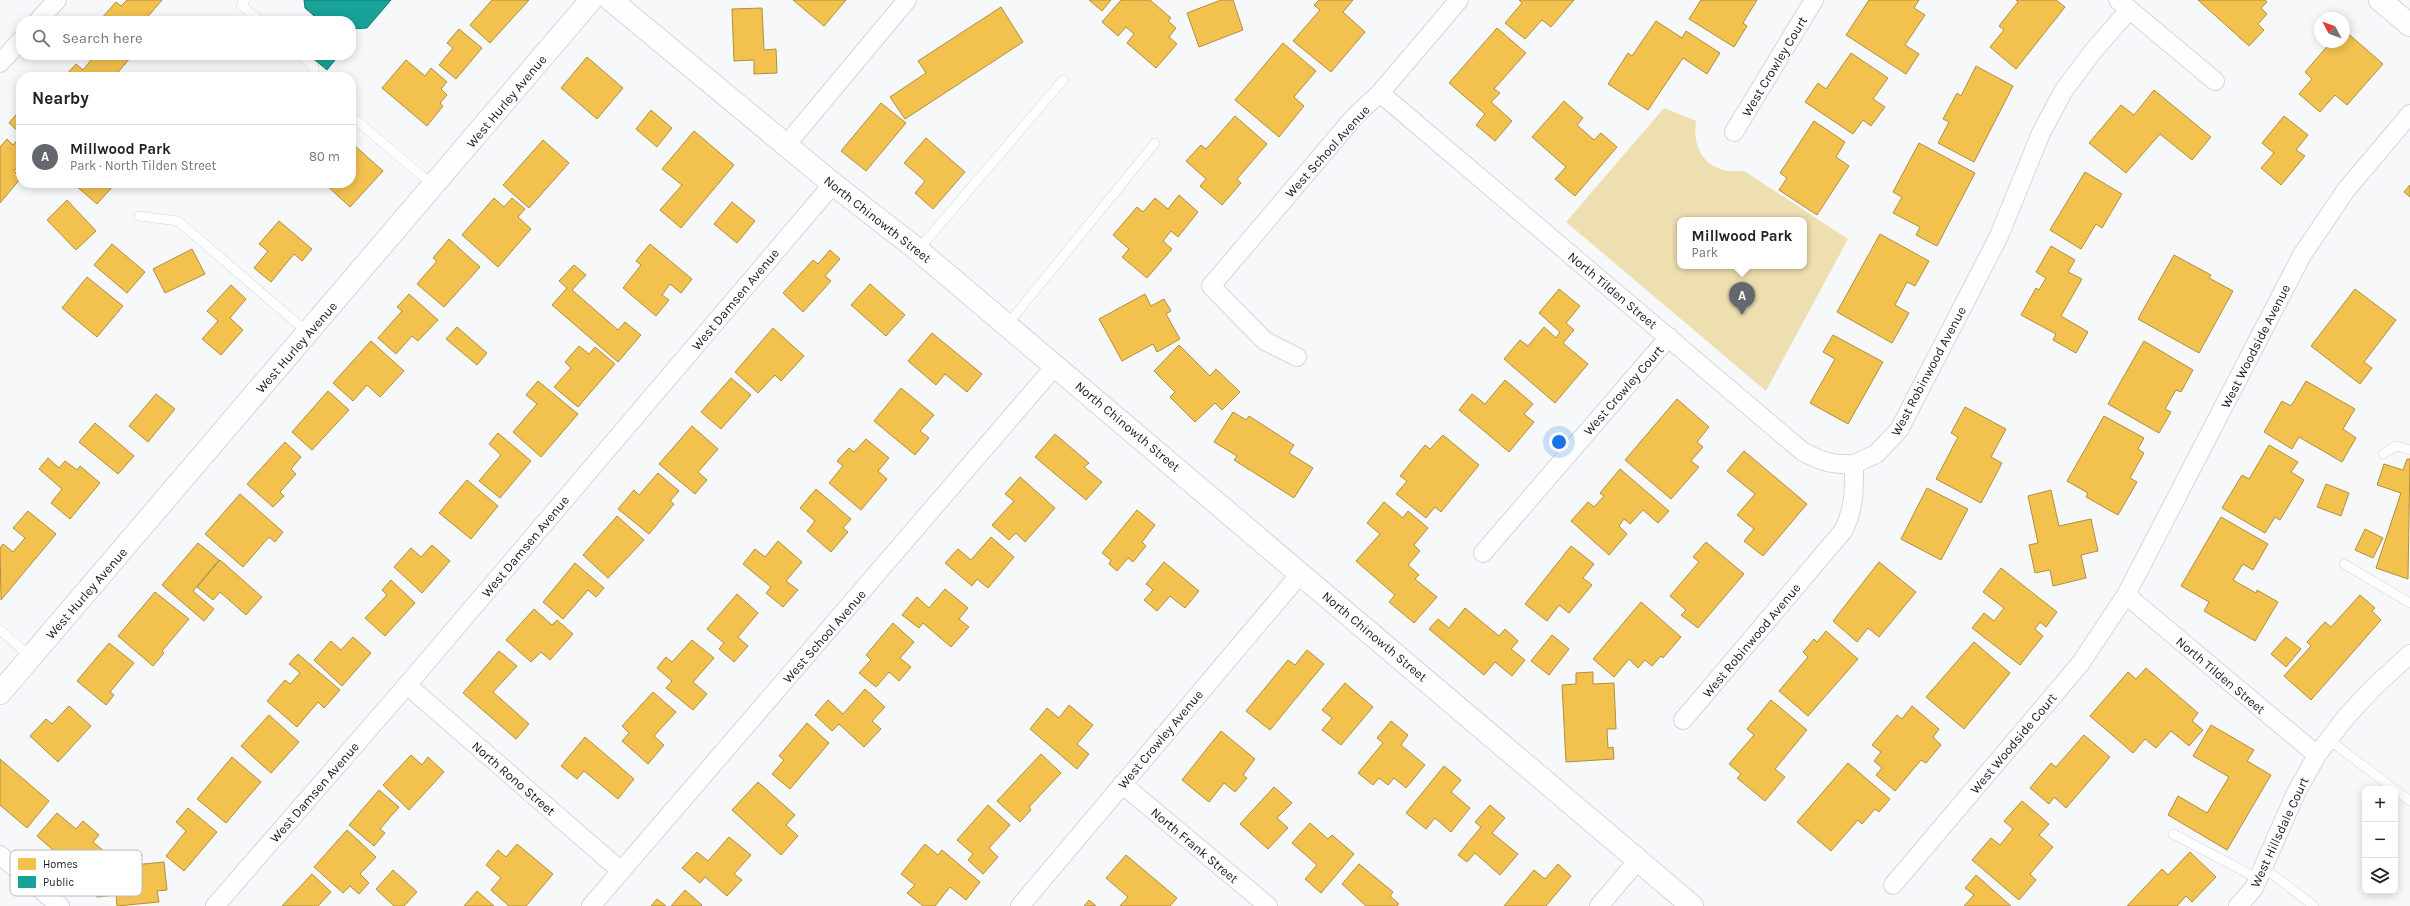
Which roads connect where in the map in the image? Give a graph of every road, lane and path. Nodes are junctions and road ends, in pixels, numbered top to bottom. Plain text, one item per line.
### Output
1 (56, 0) edge
2 (245, 0) edge
3 (591, 0) edge
4 (611, 0) edge
5 (907, 0) edge
6 (1459, 0) edge
7 (1814, 0) edge
8 (2380, 0) edge
9 (2124, 5) edge
10 (42, 16) edge
11 (254, 16) edge
12 (2410, 25) edge
13 (16, 45) edge
14 (306, 60) edge
15 (0, 63) edge
16 (314, 72) edge
17 (1063, 80) dead end
18 (2215, 81) dead end
19 (1380, 93) junction
20 (2410, 114) edge
21 (356, 120) edge
22 (1734, 132) dead end
23 (1155, 143) dead end
24 (787, 144) junction
25 (833, 184) junction
26 (434, 186) junction
27 (138, 216) dead end
28 (918, 250) junction
29 (1008, 325) junction
30 (308, 333) junction
31 (1668, 337) junction
32 (1297, 357) dead end
33 (1056, 365) junction
34 (2410, 450) edge
35 (2383, 454) dead end
36 (1854, 464) junction
37 (1483, 553) dead end
38 (2344, 564) dead end
39 (1301, 573) junction
40 (2126, 595) junction
41 (2410, 603) edge
42 (0, 630) edge
43 (2410, 654) edge
44 (31, 657) junction
45 (407, 685) junction
46 (0, 693) edge
47 (1683, 720) dead end
48 (2328, 739) junction
49 (2317, 755) junction
50 (1122, 784) junction
51 (2410, 801) edge
52 (2173, 834) dead end
53 (0, 855) edge
54 (1638, 860) junction
55 (10, 864) edge
56 (622, 871) junction
57 (2261, 873) junction
58 (1893, 885) dead end
59 (48, 896) edge
60 (60, 906) edge
61 (215, 906) edge
62 (591, 906) edge
63 (1020, 906) edge
64 (1268, 906) edge
65 (1599, 906) edge
66 (1692, 906) edge
67 (2238, 906) edge
68 (2314, 906) edge

1 - 10 street
2 - 11 lane
3 - 26 street, West Hurley Avenue
4 - 24 street, North Chinowth Street
5 - 24 street
6 - 19 street, West School Avenue
7 - 22 street, West Crowley Court
8 - 12 street
9 - 18 street
9 - 36 street, West Robinwood Avenue
13 - 15 street
14 - 16 lane
17 - 28 lane
19 - 31 street, North Tilden Street
19 - 32 street, West School Avenue
20 - 40 street, West Woodside Avenue
21 - 26 lane
23 - 29 lane
24 - 25 street, North Chinowth Street
25 - 28 street, North Chinowth Street
25 - 45 street, West Damsen Avenue
26 - 30 street, West Hurley Avenue
27 - 30 lane
28 - 29 street, North Chinowth Street
29 - 33 street, North Chinowth Street
30 - 44 street, West Hurley Avenue
31 - 36 street, North Tilden Street
31 - 37 street, West Crowley Court
33 - 39 street, North Chinowth Street
33 - 56 street, West School Avenue
34 - 35 lane
36 - 47 street, West Robinwood Avenue
38 - 41 lane
39 - 50 street, West Crowley Avenue
39 - 54 street, North Chinowth Street
40 - 49 street, North Tilden Street
40 - 58 street, West Woodside Court
42 - 44 lane
43 - 48 street, West Hillsdale Court
44 - 46 street, West Hurley Avenue
45 - 56 street, North Rono Street
45 - 61 street, West Damsen Avenue
48 - 49 street, West Hillsdale Court
48 - 51 lane
49 - 57 street, West Hillsdale Court
50 - 63 street, West Crowley Avenue
50 - 64 street, North Frank Street
52 - 57 lane
53 - 55 street
54 - 65 street
54 - 66 street, North Chinowth Street
56 - 62 street, West School Avenue
57 - 67 street, West Hillsdale Court
57 - 68 lane
59 - 60 street

